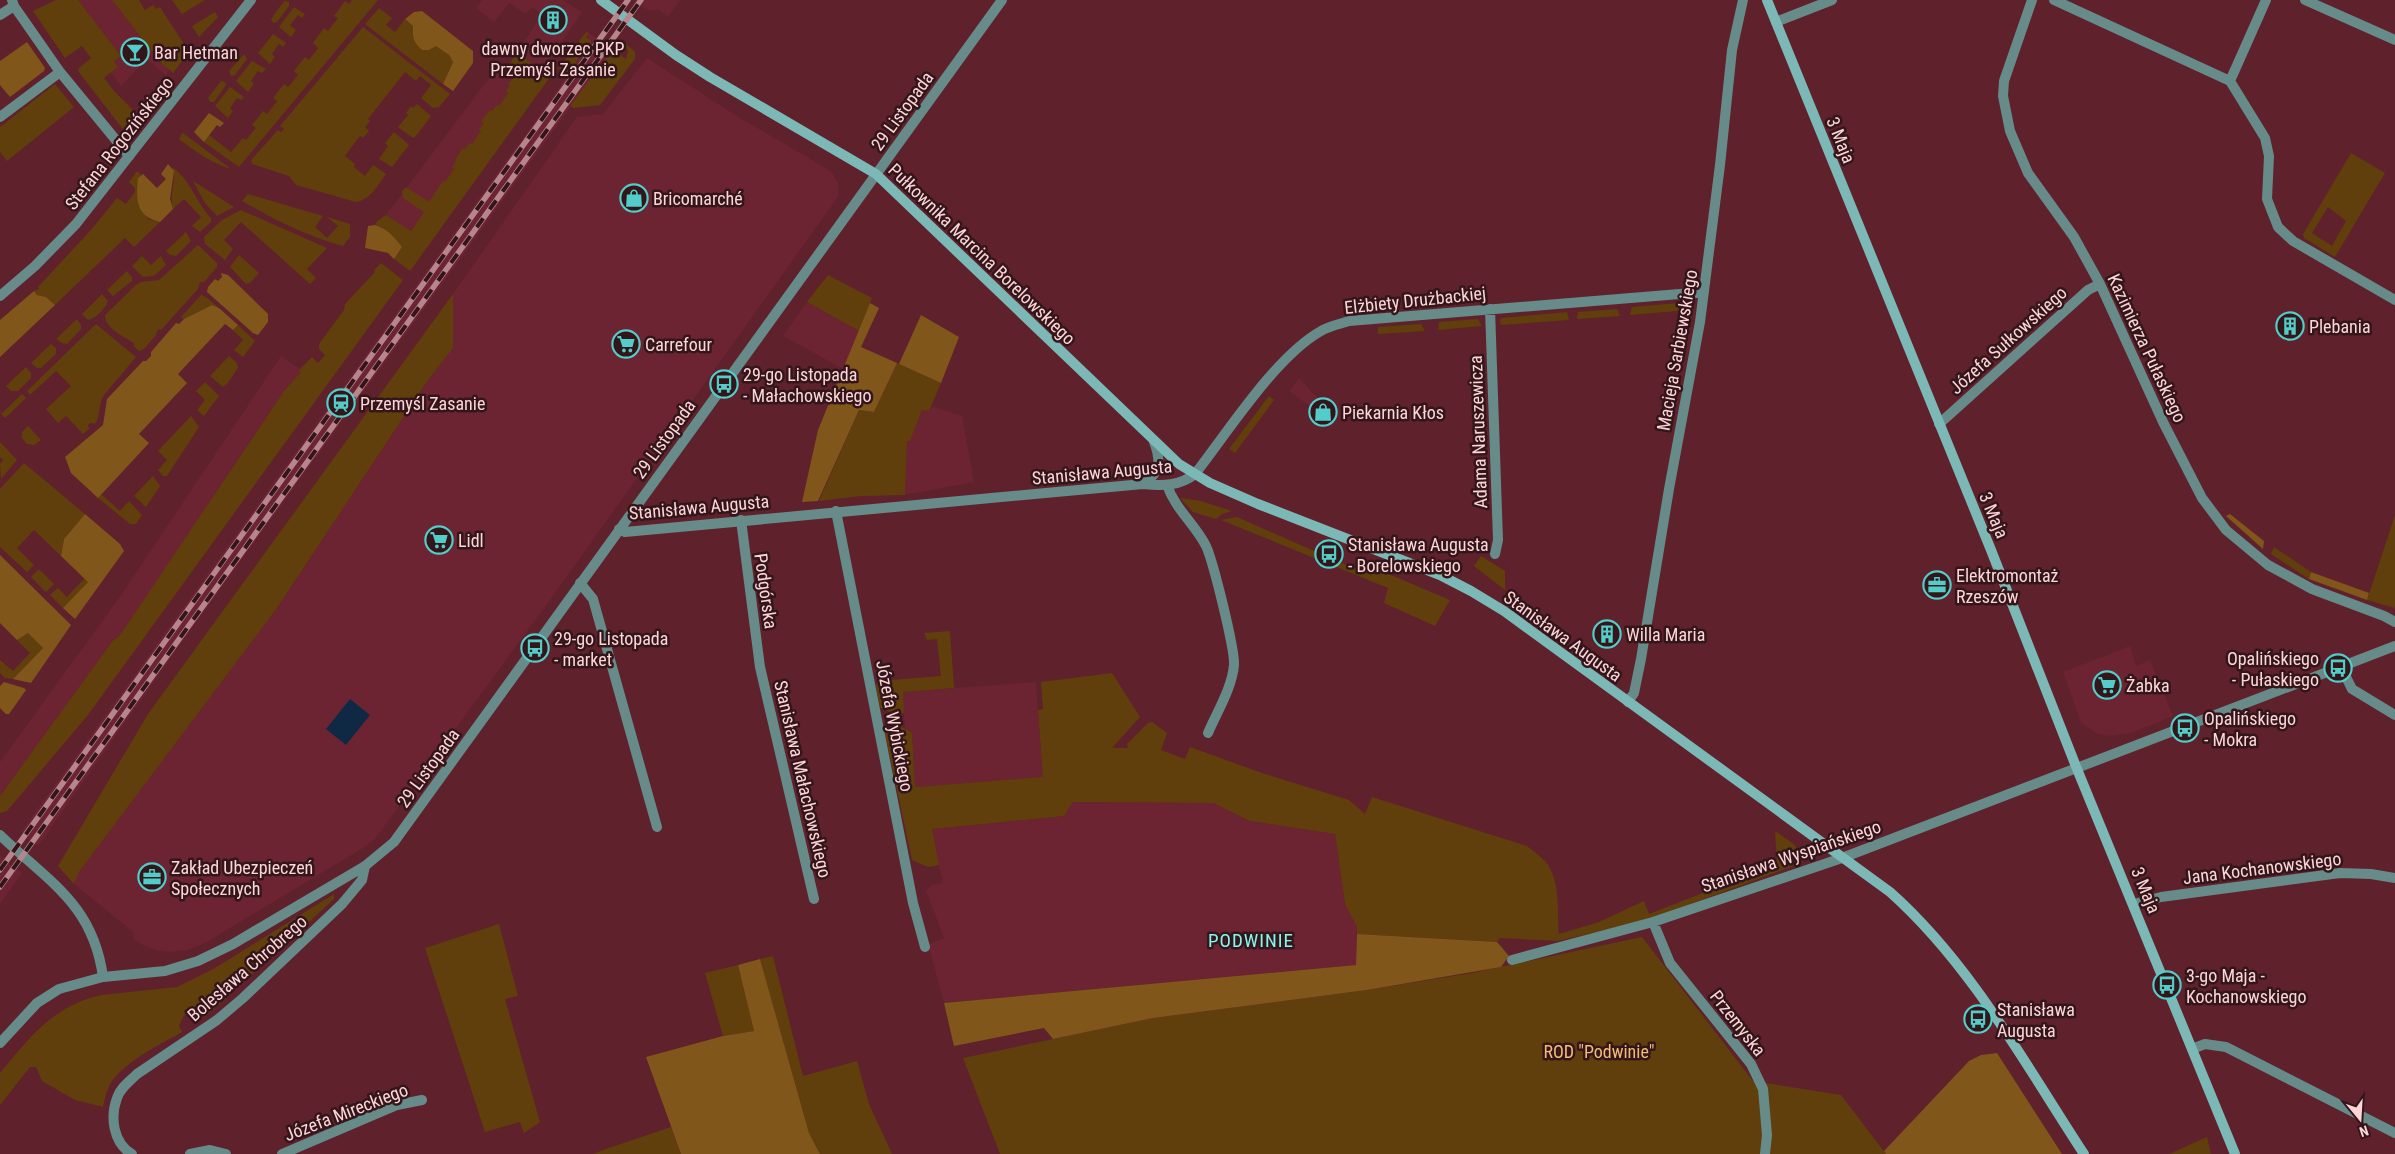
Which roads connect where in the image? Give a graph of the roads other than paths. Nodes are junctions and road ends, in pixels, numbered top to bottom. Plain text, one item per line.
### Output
1 (251, 0) edge
2 (601, 0) edge
3 (1002, 0) edge
4 (1743, 0) edge
5 (1767, 0) edge
6 (1832, 0) edge
7 (2032, 0) edge
8 (2054, 0) edge
9 (2266, 0) edge
10 (2305, 0) edge
11 (13, 3) edge
12 (0, 15) edge
13 (1776, 22) junction
14 (2395, 40) edge
15 (60, 72) junction
16 (2230, 81) junction
17 (0, 117) edge
18 (128, 156) junction
19 (876, 174) junction
20 (2100, 284) junction
21 (1704, 292) junction
22 (0, 296) edge
23 (2395, 300) edge
24 (1490, 309) junction
25 (1939, 424) junction
26 (1154, 442) junction
27 (1195, 474) junction
28 (1143, 484) junction
29 (1167, 485) junction
30 (836, 511) junction
31 (741, 520) junction
32 (620, 529) junction
33 (1495, 554) dead end
34 (580, 582) junction
35 (2395, 622) edge
36 (2395, 646) edge
37 (760, 667) joint
38 (2341, 667) junction
39 (1628, 702) junction
40 (2395, 715) edge
41 (1208, 732) dead end
42 (2077, 769) junction
43 (657, 827) dead end
44 (0, 835) edge
45 (1842, 858) junction
46 (365, 866) junction
47 (2395, 878) edge
48 (814, 899) dead end
49 (2134, 904) junction
50 (1653, 922) junction
51 (925, 947) dead end
52 (1512, 960) dead end
53 (103, 977) junction
54 (0, 1043) edge
55 (2192, 1049) junction
56 (422, 1100) dead end
57 (2395, 1132) edge
58 (132, 1154) edge
59 (190, 1154) edge
60 (226, 1154) edge
61 (282, 1154) edge
62 (1765, 1154) edge
63 (2084, 1154) edge
64 (2235, 1154) edge

1 - 18 street, Stefana Rogozińskiego
2 - 19 main road, Pułkownika Marcina Borelowskiego
3 - 19 street, 29 Listopada
4 - 21 street, Macieja Sarbiewskiego
5 - 13 main road, 3 Maja
6 - 13 street
7 - 20 street, Kazimierza Pułaskiego
8 - 16 street
9 - 16 street
10 - 14 street
11 - 12 street
11 - 15 street
13 - 25 main road, 3 Maja
15 - 17 street
15 - 18 street
16 - 23 street
18 - 22 street, Stefana Rogozińskiego
19 - 26 main road, Pułkownika Marcina Borelowskiego
19 - 32 street, 29 Listopada
20 - 25 street, Józefa Sułkowskiego
20 - 35 street, Kazimierza Pułaskiego
21 - 24 street, Elżbiety Drużbackiej
21 - 39 street, Macieja Sarbiewskiego
24 - 27 street, Elżbiety Drużbackiej
24 - 33 street, Adama Naruszewicza
25 - 42 main road, 3 Maja
26 - 27 main road, Pułkownika Marcina Borelowskiego
26 - 28 street
27 - 29 street, Stanisława Augusta
27 - 39 main road, Stanisława Augusta
28 - 29 street, Stanisława Augusta
28 - 30 street, Stanisława Augusta
29 - 41 street
30 - 31 street, Stanisława Augusta
30 - 51 street, Józefa Wybickiego
31 - 32 street, Stanisława Augusta
31 - 37 street, Podgórska
32 - 34 street, 29 Listopada
34 - 43 street
34 - 46 street, 29 Listopada
36 - 38 street, Stanisława Wyspiańskiego
37 - 48 street, Stanisława Małachowskiego
38 - 40 street
38 - 42 street, Stanisława Wyspiańskiego
39 - 45 main road, Stanisława Augusta
42 - 45 street, Stanisława Wyspiańskiego
42 - 49 main road, 3 Maja
44 - 53 street
45 - 50 street, Stanisława Wyspiańskiego
45 - 63 main road, Stanisława Augusta
46 - 53 street, 29 Listopada
46 - 58 street, Bolesława Chrobrego
47 - 49 street, Jana Kochanowskiego
49 - 55 main road, 3 Maja
50 - 52 street, Stanisława Wyspiańskiego
50 - 62 street, Przemyska
53 - 54 street, 29 Listopada
55 - 57 street
55 - 64 main road, 3 Maja
56 - 61 street, Józefa Mireckiego
59 - 60 street

